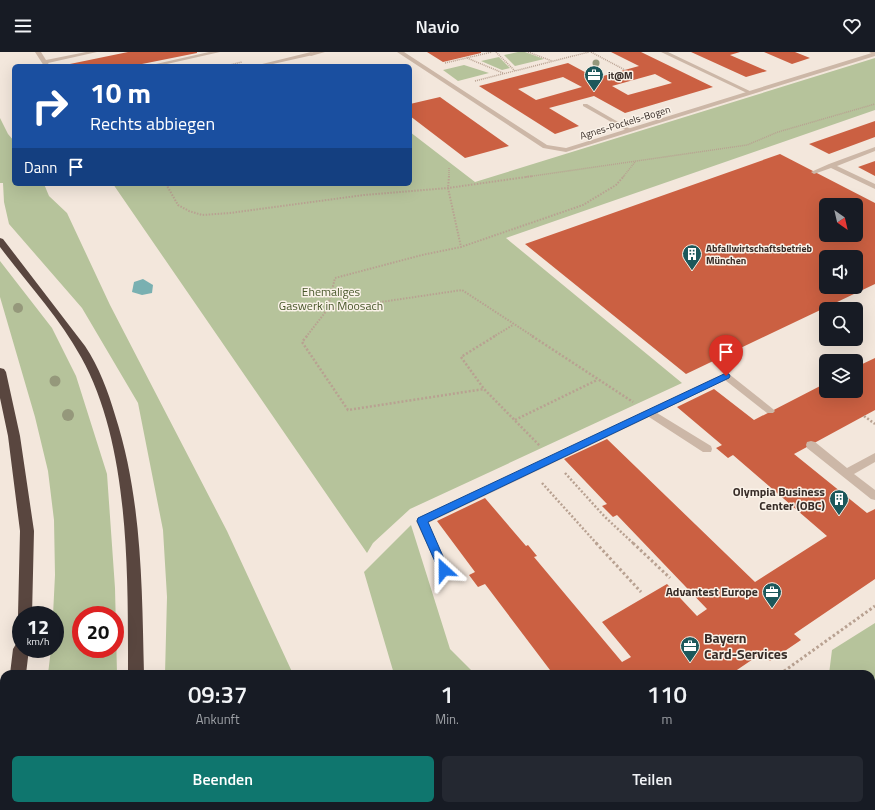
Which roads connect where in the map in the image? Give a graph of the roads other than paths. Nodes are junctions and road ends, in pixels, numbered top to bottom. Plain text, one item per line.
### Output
1 (38, 52) edge
2 (94, 52) edge
3 (217, 52) edge
4 (322, 52) edge
5 (400, 52) edge
6 (664, 52) edge
7 (872, 52) edge
8 (310, 53) edge
9 (875, 54) edge
10 (46, 64) edge
11 (160, 64) edge
12 (266, 64) edge
13 (751, 92) junction
14 (585, 105) dead end
15 (629, 130) junction
16 (875, 149) edge
17 (831, 165) junction
18 (814, 172) dead end
19 (875, 187) edge
20 (0, 241) edge
21 (0, 372) edge
22 (770, 411) dead end
23 (648, 412) junction
24 (811, 445) dead end
25 (707, 449) dead end
26 (875, 457) edge
27 (847, 474) junction
28 (875, 496) edge
29 (444, 570) dead end
30 (26, 606) edge
31 (20, 658) edge
32 (18, 670) edge
33 (136, 670) edge

1 - 10 street
2 - 10 street
3 - 11 street
4 - 8 street
5 - 15 street, Agnes-Pockels-Bogen
6 - 13 street
7 - 9 street
8 - 12 street
9 - 13 street, Agnes-Pockels-Bogen
13 - 15 street, Agnes-Pockels-Bogen
14 - 15 street
16 - 17 street
17 - 18 street
17 - 19 street
20 - 33 highway
21 - 30 highway
22 - 23 street
23 - 25 street
23 - 29 street
24 - 27 street
26 - 27 street
27 - 28 street
31 - 32 highway

